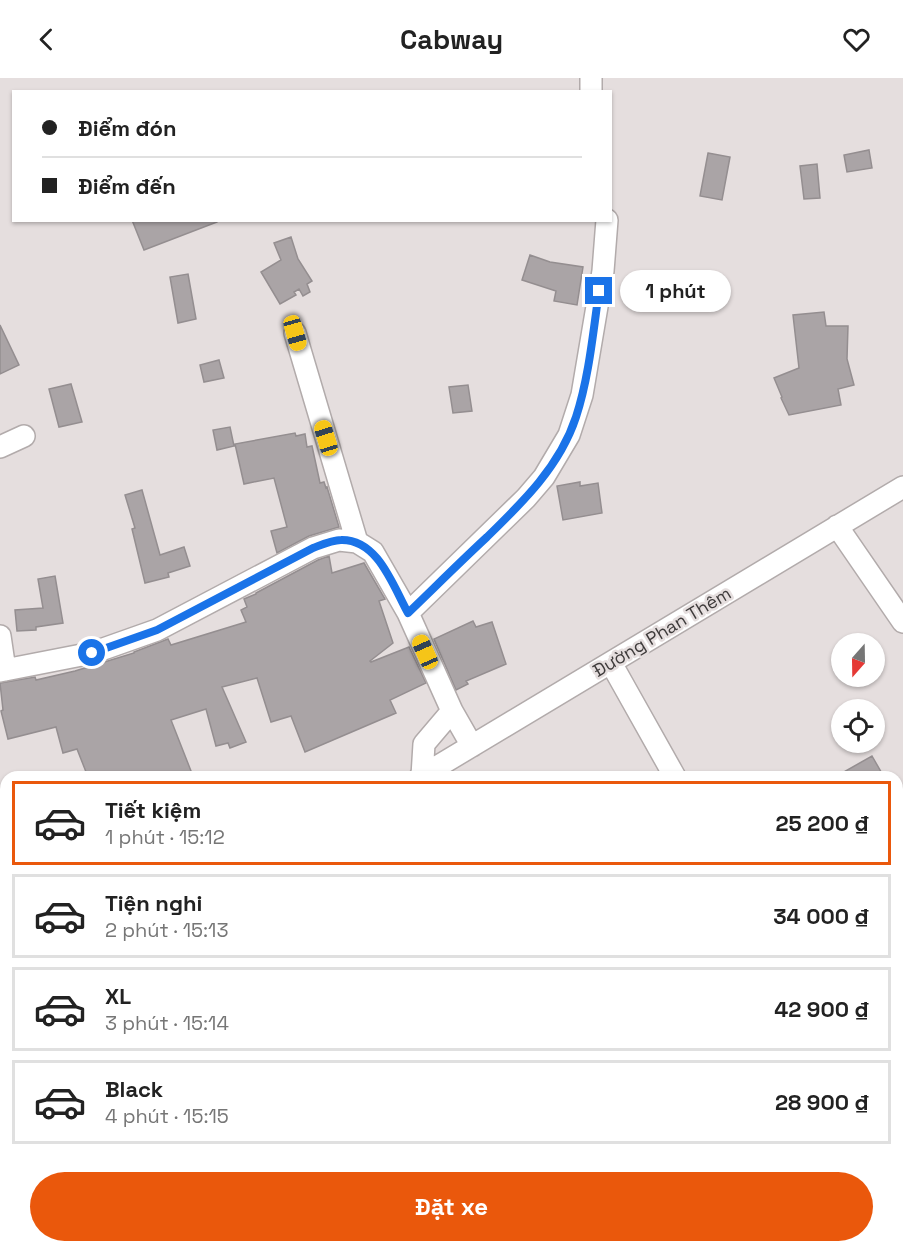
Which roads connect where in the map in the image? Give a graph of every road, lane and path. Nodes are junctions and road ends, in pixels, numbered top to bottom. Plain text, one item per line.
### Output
1 (607, 222) edge
2 (295, 333) dead end
3 (24, 436) dead end
4 (0, 447) edge
5 (903, 487) edge
6 (837, 526) junction
7 (357, 542) junction
8 (408, 613) junction
9 (903, 622) edge
10 (0, 636) edge
11 (611, 663) junction
12 (3, 670) edge
13 (452, 711) junction
14 (472, 746) junction
15 (421, 771) edge
16 (430, 771) edge
17 (672, 771) edge

1 - 8 street
2 - 7 street
3 - 4 street
5 - 6 street, Đường Phan Thêm
6 - 9 street
6 - 11 street, Đường Phan Thêm
7 - 8 street
7 - 12 street
8 - 13 street
10 - 12 street
11 - 14 street, Đường Phan Thêm
11 - 17 street
13 - 14 street
13 - 15 street
14 - 16 street, Đường Phan Thêm

